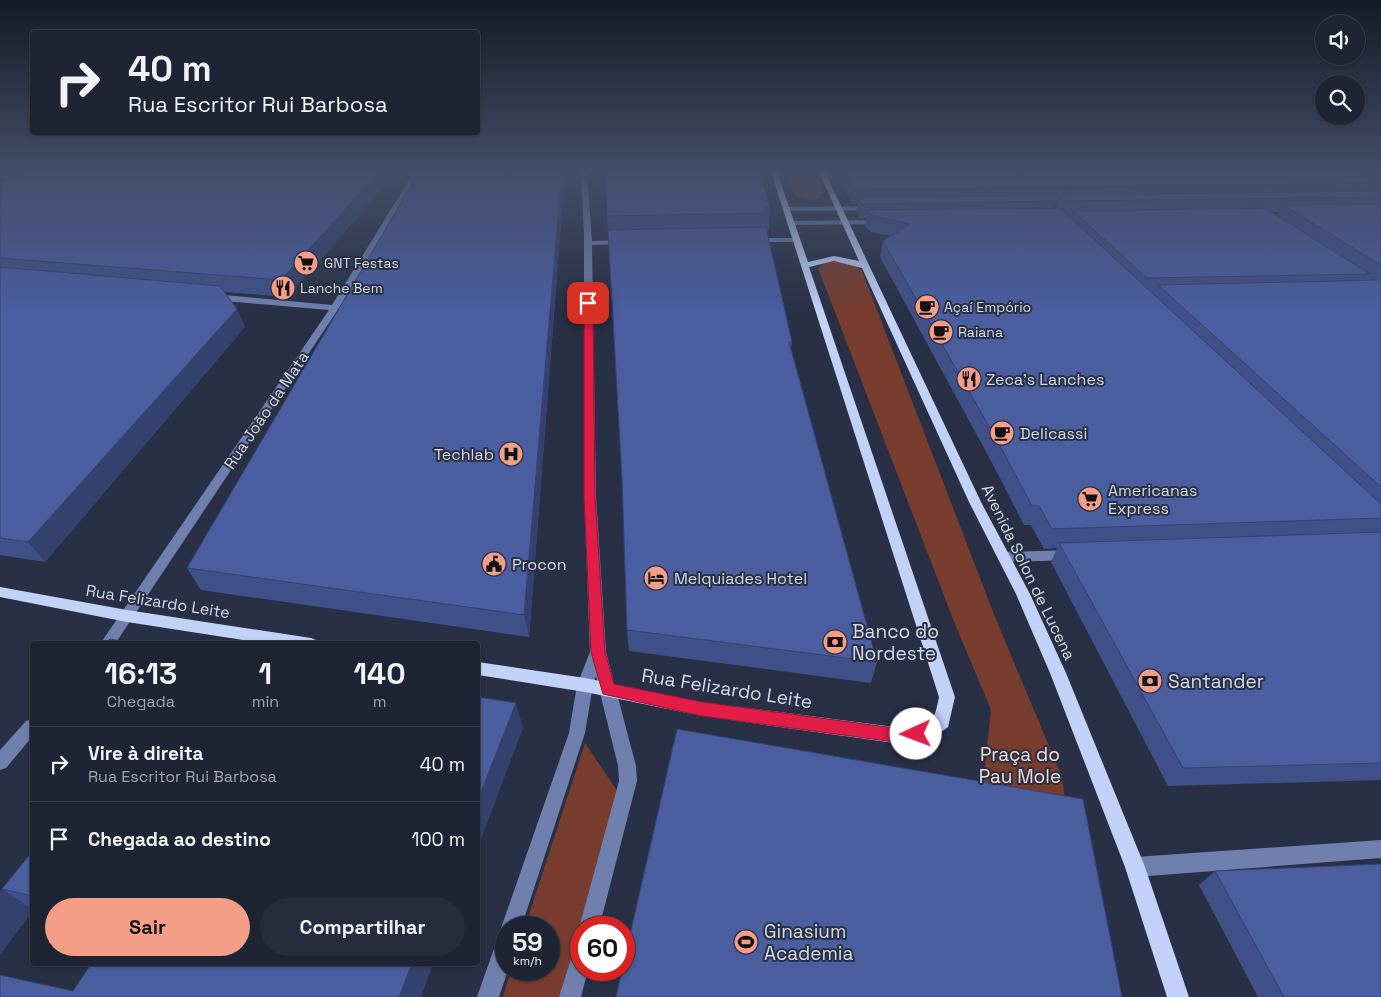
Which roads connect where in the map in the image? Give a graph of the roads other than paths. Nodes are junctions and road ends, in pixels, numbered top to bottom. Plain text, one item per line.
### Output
1 (390, 219) edge
2 (587, 219) edge
3 (789, 219) edge
4 (842, 219) edge
5 (844, 222) junction
6 (893, 222) edge
7 (793, 232) junction
8 (627, 235) edge
9 (745, 237) edge
10 (588, 239) junction
11 (638, 242) edge
12 (804, 266) junction
13 (864, 266) junction
14 (209, 296) edge
15 (335, 308) junction
16 (1083, 554) edge
17 (1004, 557) junction
18 (0, 592) edge
19 (127, 616) junction
20 (109, 641) edge
21 (291, 641) edge
22 (598, 652) junction
23 (480, 669) edge
24 (584, 685) junction
25 (608, 689) junction
26 (30, 728) edge
27 (0, 762) edge
28 (1381, 849) edge
29 (1135, 866) junction
30 (515, 916) edge
31 (592, 916) edge
32 (495, 976) edge
33 (574, 981) edge
34 (488, 997) edge
35 (570, 997) edge
36 (1178, 997) edge

1 - 15 street, Rua João da Mata
2 - 10 street
3 - 7 main road
4 - 5 main road, Avenida Solon de Lucena
5 - 6 street
5 - 7 street
5 - 13 main road, Avenida Solon de Lucena
7 - 9 street
7 - 12 main road
8 - 10 street
10 - 11 street
10 - 22 street
12 - 13 main road
12 - 25 main road, Rua Felizardo Leite
13 - 17 main road, Avenida Solon de Lucena
14 - 15 street
15 - 19 street, Rua João da Mata
16 - 17 street
17 - 29 main road, Avenida Solon de Lucena
18 - 19 main road, Rua Felizardo Leite
19 - 20 street, Rua João da Mata
19 - 21 main road, Rua Felizardo Leite
22 - 24 street
22 - 25 street
23 - 24 main road, Rua Felizardo Leite
24 - 25 main road, Rua Felizardo Leite
24 - 30 street
25 - 31 street
26 - 27 street
28 - 29 street
29 - 36 main road, Avenida Solon de Lucena
32 - 34 street
33 - 35 street

